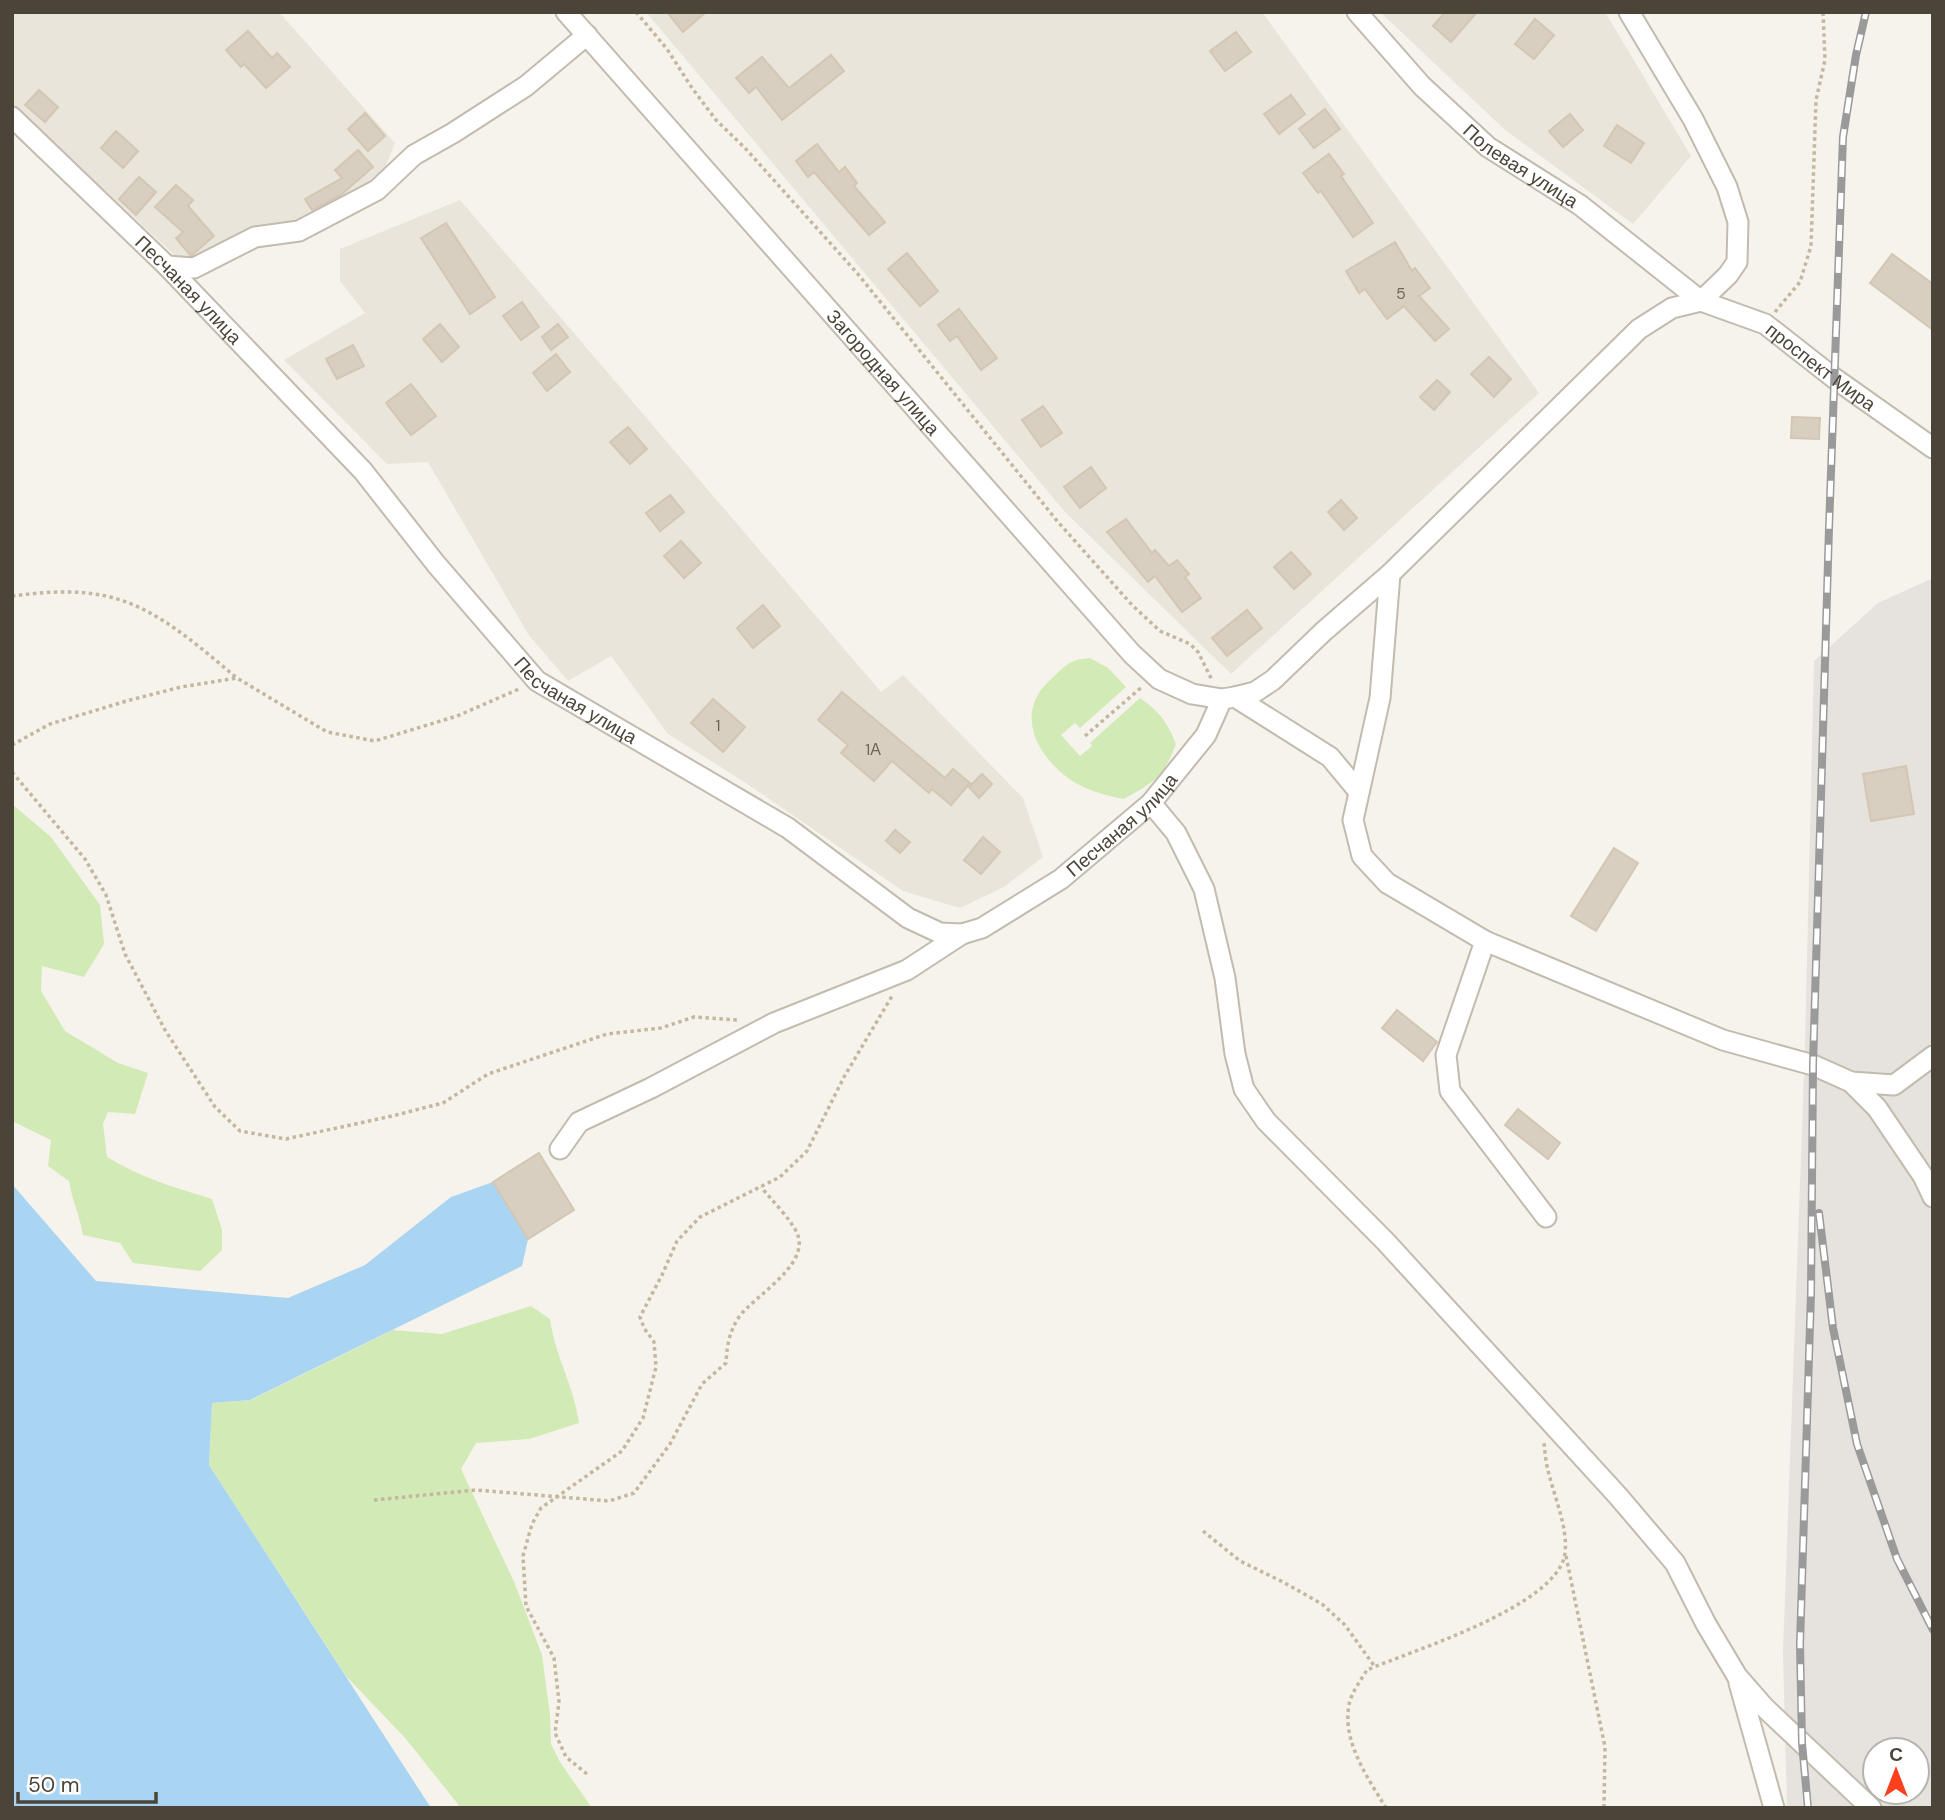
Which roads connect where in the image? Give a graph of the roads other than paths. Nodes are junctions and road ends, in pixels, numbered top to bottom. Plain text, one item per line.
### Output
1 (566, 12) edge
2 (1357, 12) edge
3 (1629, 12) edge
4 (587, 35) junction
5 (12, 117) edge
6 (167, 266) junction
7 (1701, 301) junction
8 (1933, 448) edge
9 (1390, 574) junction
10 (1228, 698) junction
11 (1359, 792) junction
12 (1151, 803) junction
13 (962, 934) junction
14 (1485, 941) junction
15 (1933, 1056) edge
16 (1851, 1082) junction
17 (560, 1149) dead end
18 (1933, 1197) edge
19 (1546, 1217) dead end
20 (1737, 1676) junction
21 (1774, 1808) edge
22 (1871, 1808) edge

1 - 4 street, Загородная улица
2 - 7 street, Полевая улица
3 - 7 street
4 - 6 street
4 - 10 street, Загородная улица
5 - 6 street, Песчаная улица
6 - 13 street, Песчаная улица
7 - 8 street, проспект Мира
7 - 9 street
9 - 10 street
9 - 11 street
10 - 11 street
10 - 12 street, Песчаная улица
11 - 14 street
12 - 13 street, Песчаная улица
12 - 20 street
13 - 17 street
14 - 16 street
14 - 19 street
15 - 16 street
16 - 18 street
20 - 21 street
20 - 22 street

